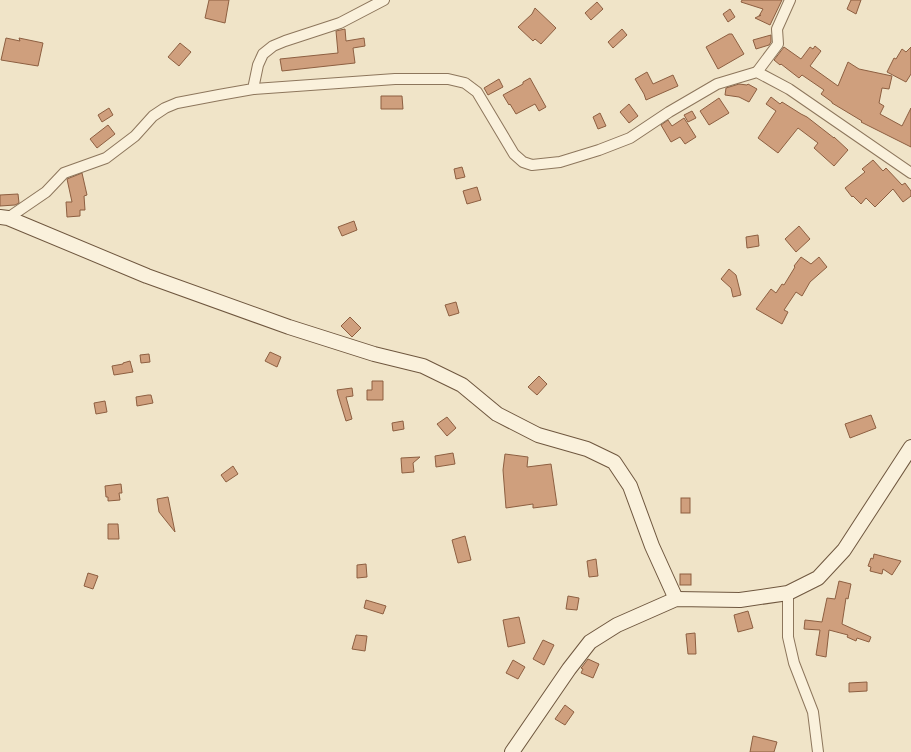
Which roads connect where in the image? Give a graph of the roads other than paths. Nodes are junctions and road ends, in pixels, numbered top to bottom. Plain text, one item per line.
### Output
1 (384, 0) edge
2 (790, 0) edge
3 (758, 72) junction
4 (253, 89) junction
5 (911, 173) edge
6 (4, 218) edge
7 (911, 447) edge
8 (788, 593) junction
9 (676, 599) junction
10 (512, 752) edge
11 (818, 752) edge

1 - 4 street
2 - 3 street
3 - 4 street
3 - 5 street
4 - 6 street
6 - 9 street
7 - 8 street
8 - 9 street
8 - 11 street
9 - 10 street

